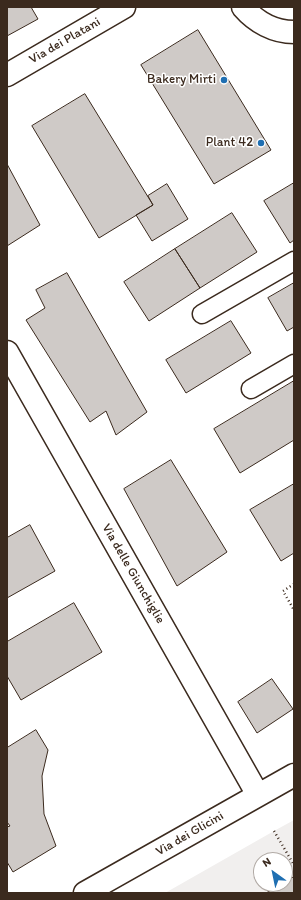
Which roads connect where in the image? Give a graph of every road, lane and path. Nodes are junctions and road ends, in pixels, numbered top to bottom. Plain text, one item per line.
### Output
1 (124, 7) edge
2 (243, 7) edge
3 (294, 32) edge
4 (7, 75) edge
5 (294, 261) edge
6 (202, 314) dead end
7 (7, 352) edge
8 (294, 364) edge
9 (251, 389) dead end
10 (294, 584) edge
11 (294, 610) edge
12 (294, 775) edge
13 (258, 795) junction
14 (274, 831) dead end
15 (294, 865) edge
16 (85, 893) edge

1 - 4 street, Via dei Platani
2 - 3 street
5 - 6 lane
7 - 13 street, Via delle Giunchiglie
8 - 9 lane
10 - 11 path
12 - 13 street, Via dei Glicini
13 - 16 street, Via dei Glicini
14 - 15 path

